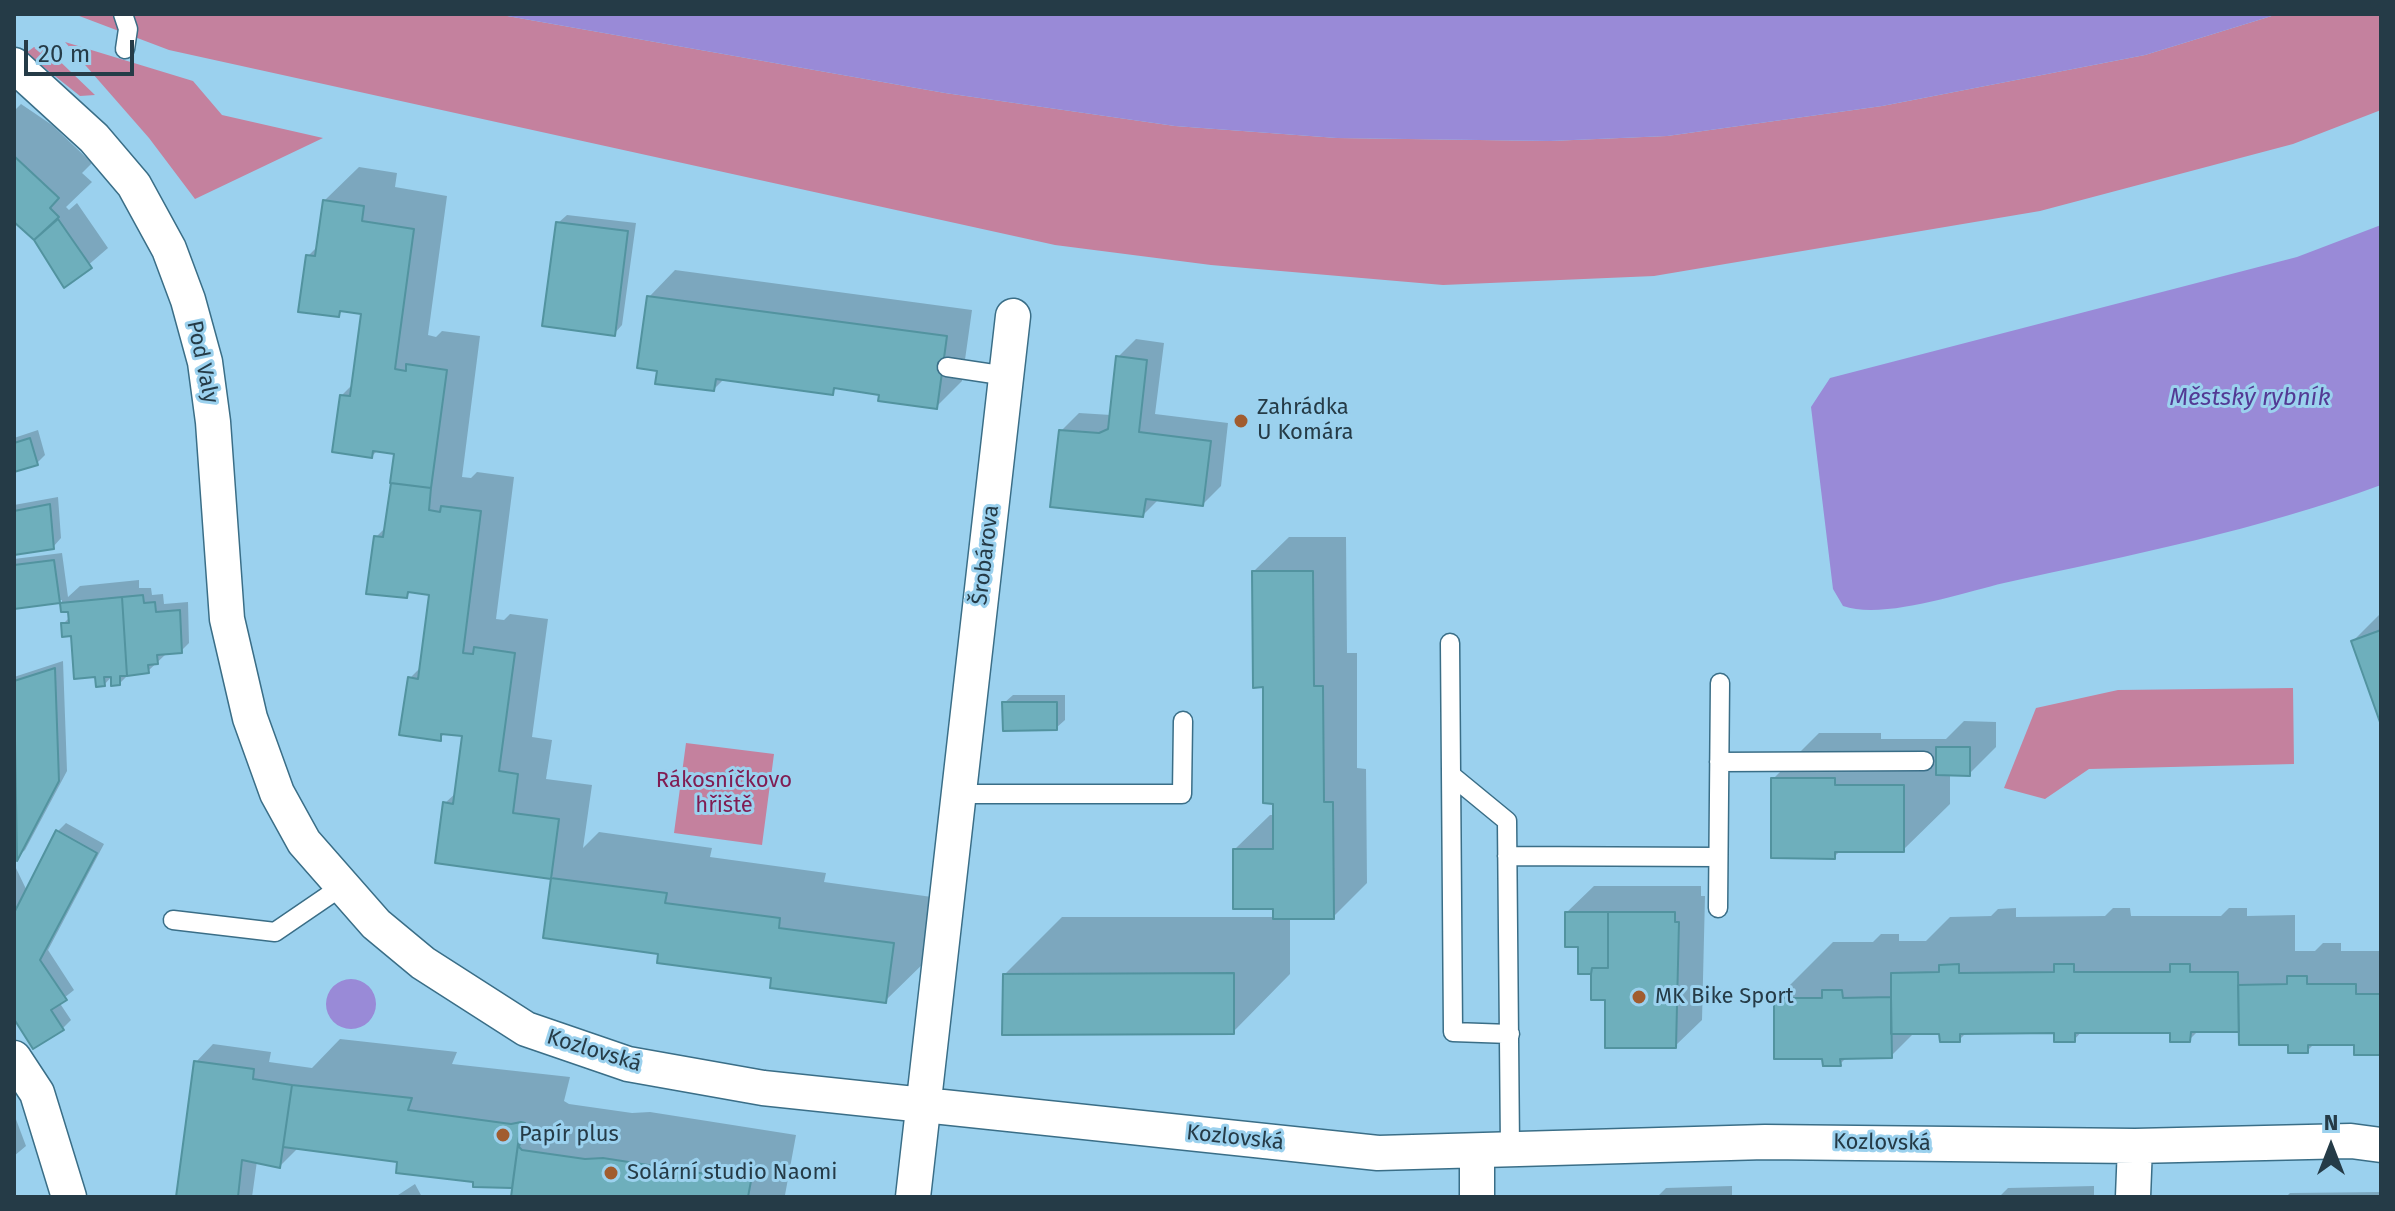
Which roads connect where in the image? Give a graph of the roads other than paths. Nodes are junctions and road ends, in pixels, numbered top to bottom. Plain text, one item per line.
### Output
1 (123, 14) edge
2 (125, 49) dead end
3 (14, 65) edge
4 (1013, 316) dead end
5 (947, 367) dead end
6 (1007, 376) junction
7 (1450, 643) dead end
8 (1720, 683) dead end
9 (250, 718) joint
10 (1183, 721) dead end
11 (1924, 761) dead end
12 (1719, 762) junction
13 (1451, 775) junction
14 (959, 794) junction
15 (1507, 856) junction
16 (1717, 857) junction
17 (341, 887) junction
18 (1718, 908) dead end
19 (173, 920) dead end
20 (1510, 1034) junction
21 (14, 1058) edge
22 (922, 1104) junction
23 (2381, 1145) edge
24 (2135, 1146) junction
25 (1493, 1150) junction
26 (69, 1197) edge
27 (913, 1197) edge
28 (1477, 1197) edge
29 (2133, 1197) edge

1 - 2 lane
3 - 9 street, Pod Valy
4 - 6 street, Šrobárova
5 - 6 lane
6 - 14 street, Šrobárova
7 - 13 lane
8 - 12 lane
9 - 17 street, Kozlovská
10 - 14 lane
11 - 12 lane
12 - 16 lane
13 - 15 lane
13 - 20 lane
14 - 22 street, Šrobárova
15 - 16 lane
15 - 20 lane
16 - 18 lane
17 - 19 lane
17 - 22 street, Kozlovská
20 - 25 lane
21 - 26 street
22 - 25 street, Kozlovská
22 - 27 street, Šrobárova
23 - 24 street, Kozlovská
24 - 25 street, Kozlovská
24 - 29 street
25 - 28 street

